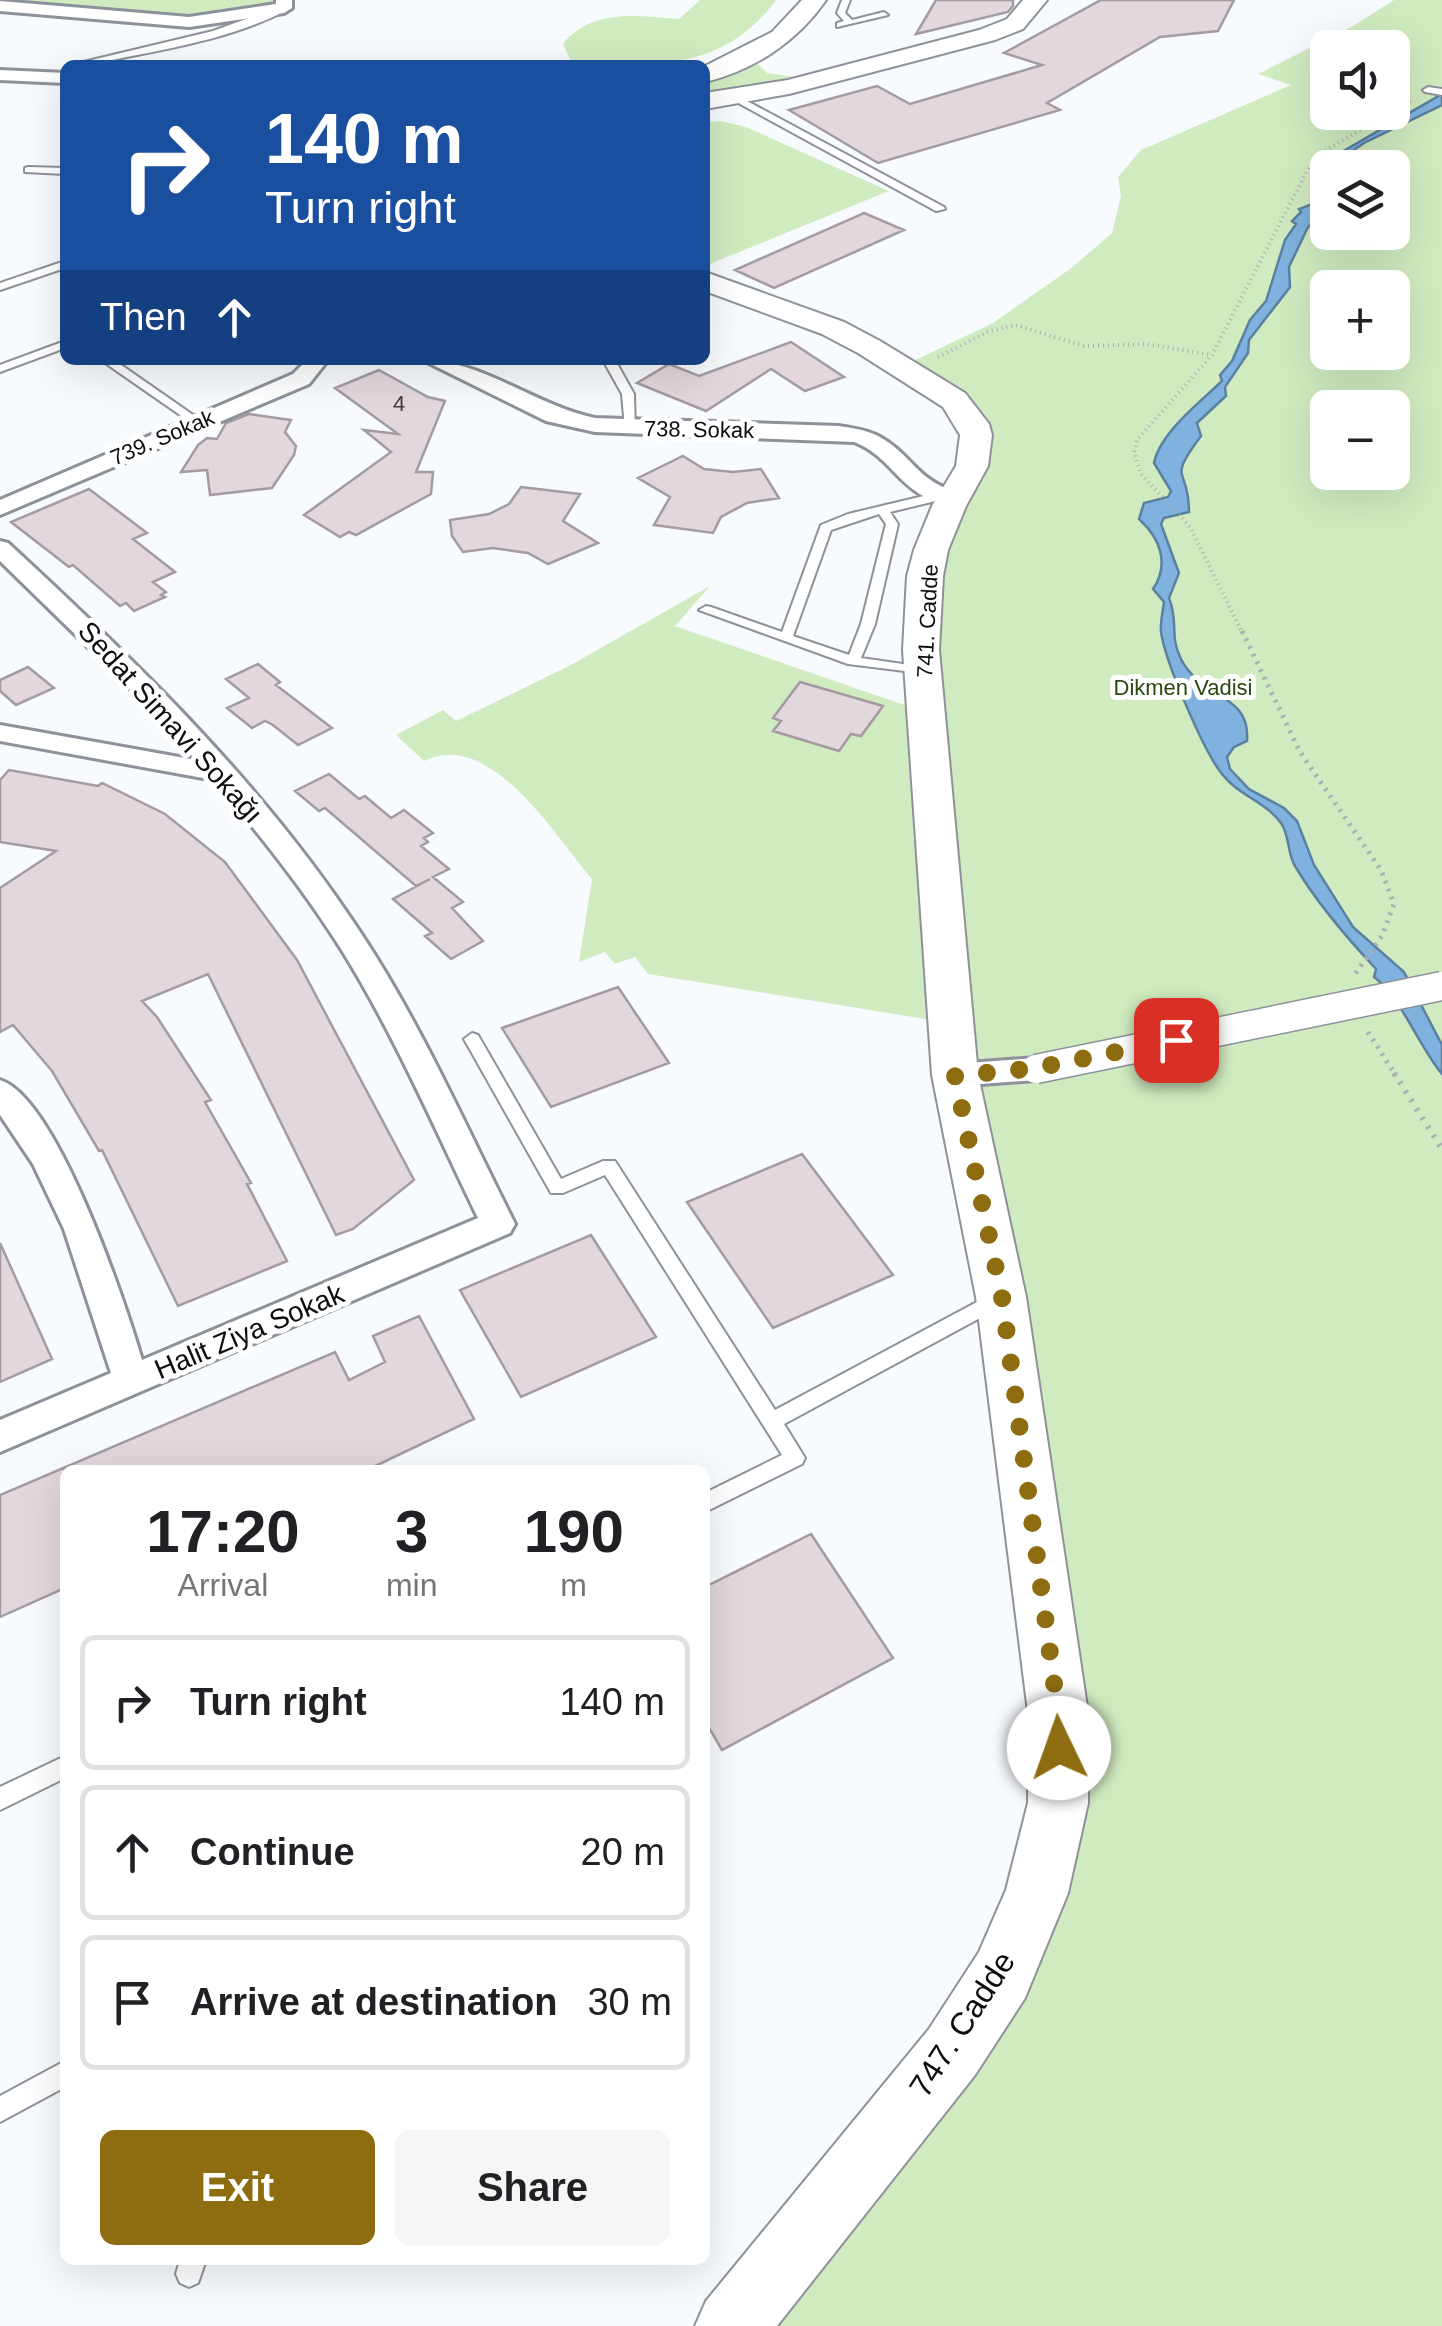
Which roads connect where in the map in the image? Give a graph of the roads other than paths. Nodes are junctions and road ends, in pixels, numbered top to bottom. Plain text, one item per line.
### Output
1 (792, 0) edge
2 (814, 0) edge
3 (846, 0) edge
4 (1035, 0) edge
5 (284, 4) edge
6 (0, 6) edge
7 (884, 15) dead end
8 (756, 53) junction
9 (95, 60) edge
10 (706, 60) edge
11 (710, 73) edge
12 (0, 75) edge
13 (830, 77) junction
14 (60, 78) edge
15 (1428, 90) dead end
16 (1442, 92) edge
17 (734, 97) junction
18 (710, 100) edge
19 (28, 170) dead end
20 (60, 170) edge
21 (940, 209) dead end
22 (60, 266) edge
23 (710, 282) edge
24 (3, 283) edge
25 (60, 346) edge
26 (113, 365) edge
27 (314, 365) edge
28 (444, 365) edge
29 (612, 365) edge
30 (0, 369) edge
31 (197, 422) junction
32 (631, 428) junction
33 (945, 498) junction
34 (0, 508) edge
35 (883, 510) junction
36 (0, 548) edge
37 (706, 610) dead end
38 (786, 638) junction
39 (852, 661) junction
40 (924, 672) junction
41 (0, 732) edge
42 (227, 774) junction
43 (1442, 986) edge
44 (472, 1039) dead end
45 (955, 1076) junction
46 (0, 1092) edge
47 (498, 1224) joint
48 (1002, 1297) junction
49 (131, 1381) junction
50 (772, 1421) junction
51 (0, 1436) edge
52 (710, 1501) edge
53 (60, 1769) edge
54 (0, 1799) edge
55 (60, 2077) edge
56 (0, 2110) edge
57 (732, 2326) edge

1 - 10 street
2 - 8 street
3 - 7 lane
4 - 13 street
5 - 6 street
5 - 9 lane
8 - 11 street
8 - 13 street
12 - 14 street
13 - 17 street
15 - 16 lane
17 - 18 street
17 - 21 lane
19 - 20 lane
22 - 24 lane
23 - 33 street, 741. Cadde
25 - 30 lane
26 - 31 lane
27 - 31 street, 739. Sokak
28 - 32 street, 738. Sokak
29 - 32 lane
31 - 34 street, 739. Sokak
32 - 33 street, 738. Sokak
33 - 35 lane
33 - 40 street, 741. Cadde
35 - 38 lane
35 - 39 lane
36 - 42 street, Sedat Simavi Sokağı
37 - 38 lane
38 - 39 lane
39 - 40 lane
40 - 45 street, 741. Cadde
41 - 42 street
42 - 47 street, Sedat Simavi Sokağı
43 - 45 street, bridge
44 - 50 lane
45 - 48 street, 747. Cadde
46 - 49 street
47 - 49 street, Halit Ziya Sokak
48 - 50 lane
48 - 57 street, 747. Cadde
49 - 51 street, Halit Ziya Sokak
50 - 52 lane
53 - 54 lane
55 - 56 lane

